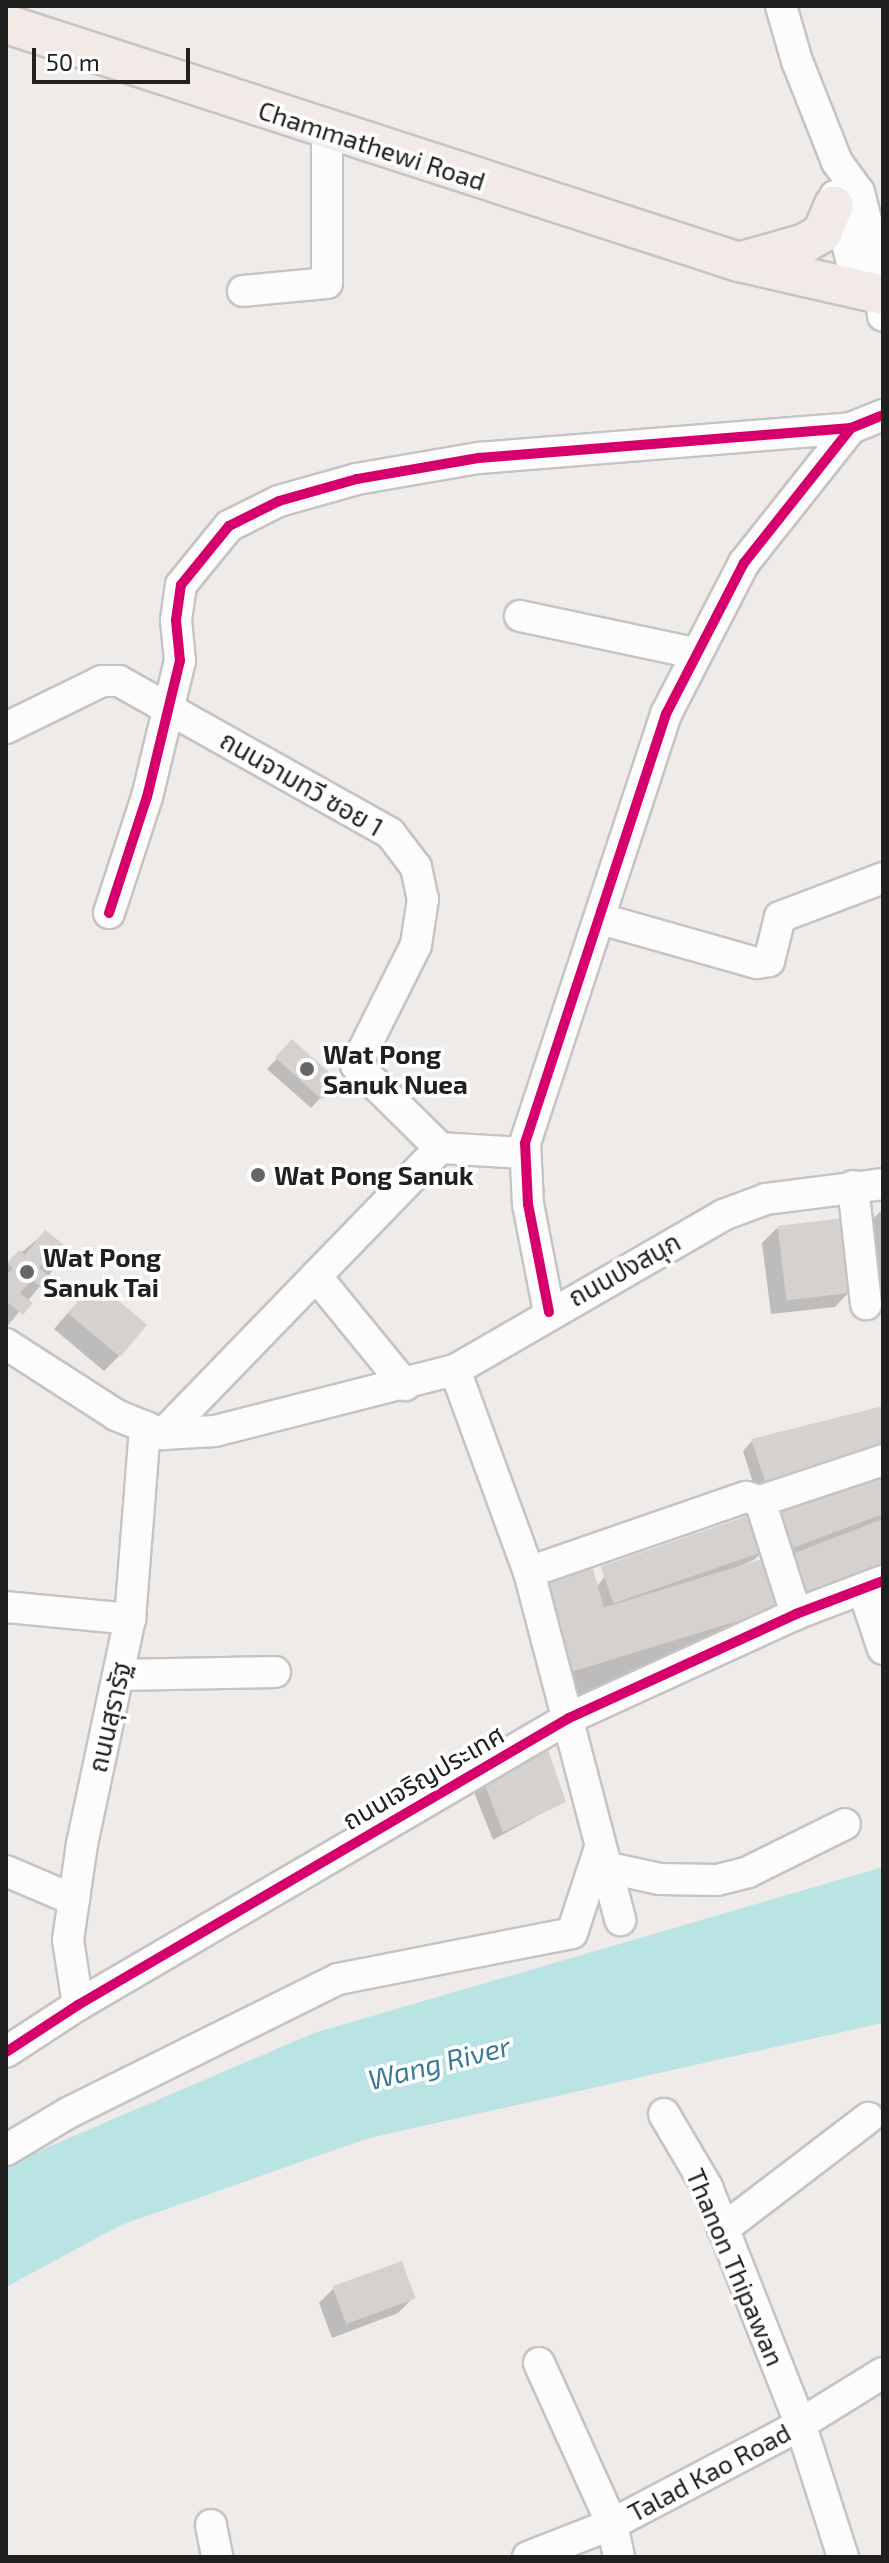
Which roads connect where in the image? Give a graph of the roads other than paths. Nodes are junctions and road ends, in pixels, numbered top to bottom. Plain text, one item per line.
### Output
1 (781, 6) edge
2 (6, 24) edge
3 (327, 131) junction
4 (837, 162) junction
5 (834, 205) junction
6 (739, 262) junction
7 (243, 291) dead end
8 (882, 299) edge
9 (883, 415) edge
10 (851, 428) junction
11 (520, 616) dead end
12 (694, 653) junction
13 (169, 707) junction
14 (6, 728) edge
15 (883, 878) edge
16 (109, 913) dead end
17 (601, 919) junction
18 (440, 1148) junction
19 (525, 1153) junction
20 (883, 1184) edge
21 (853, 1186) junction
22 (316, 1276) junction
23 (866, 1304) dead end
24 (549, 1312) junction
25 (6, 1344) edge
26 (455, 1370) junction
27 (405, 1385) junction
28 (154, 1430) junction
29 (883, 1460) edge
30 (760, 1501) junction
31 (529, 1572) junction
32 (873, 1585) edge
33 (6, 1607) edge
34 (796, 1614) junction
35 (130, 1619) junction
36 (883, 1649) edge
37 (275, 1672) dead end
38 (120, 1675) junction
39 (569, 1718) junction
40 (845, 1824) dead end
41 (604, 1859) junction
42 (6, 1871) edge
43 (74, 1900) junction
44 (620, 1920) dead end
45 (78, 2005) junction
46 (6, 2052) edge
47 (664, 2114) dead end
48 (868, 2118) dead end
49 (6, 2150) edge
50 (723, 2229) junction
51 (539, 2363) dead end
52 (882, 2375) edge
53 (800, 2423) junction
54 (612, 2524) junction
55 (211, 2525) dead end
56 (217, 2557) edge
57 (528, 2557) edge
58 (619, 2557) edge
59 (843, 2557) edge

1 - 4 street
2 - 3 main road, Chammathewi Road
3 - 6 main road, Chammathewi Road
3 - 7 street
4 - 5 street
4 - 8 street
5 - 6 main road
5 - 8 street
6 - 8 main road, Chammathewi Road
9 - 10 street
10 - 12 street
10 - 13 street
11 - 12 street
12 - 17 street
13 - 14 street, ถนนจามทวี ซอย 1
13 - 16 street
13 - 18 street, ถนนจามทวี ซอย 1
15 - 17 street
17 - 19 street
18 - 19 street
18 - 22 street
19 - 24 street
20 - 21 street, ถนนปงสนุก
21 - 23 street
21 - 24 street, ถนนปงสนุก
22 - 27 street
22 - 28 street
24 - 26 street, ถนนปงสนุก
25 - 28 street
26 - 27 street, ถนนปงสนุก
26 - 31 street
27 - 28 street, ถนนปงสนุก
28 - 35 street, ถนนสุรารัฐ
29 - 30 street
30 - 31 street
30 - 34 street
31 - 39 street
32 - 34 street, ถนนเจริญประเทศ
32 - 36 street
33 - 35 street
34 - 39 street, ถนนเจริญประเทศ
35 - 38 street, ถนนสุรารัฐ
37 - 38 street
38 - 43 street, ถนนสุรารัฐ
39 - 41 street
39 - 45 street, ถนนเจริญประเทศ
40 - 41 street
41 - 44 street
41 - 49 street
42 - 43 street
43 - 45 street, ถนนสุรารัฐ
45 - 46 street, ถนนเจริญประเทศ
47 - 50 street, Thanon Thipawan
48 - 50 street
50 - 53 street, Thanon Thipawan
51 - 54 street
52 - 53 street, Talad Kao Road
53 - 54 street, Talad Kao Road
53 - 59 street, Thanon Thipawan
54 - 57 street, Talad Kao Road
54 - 58 street
55 - 56 street

